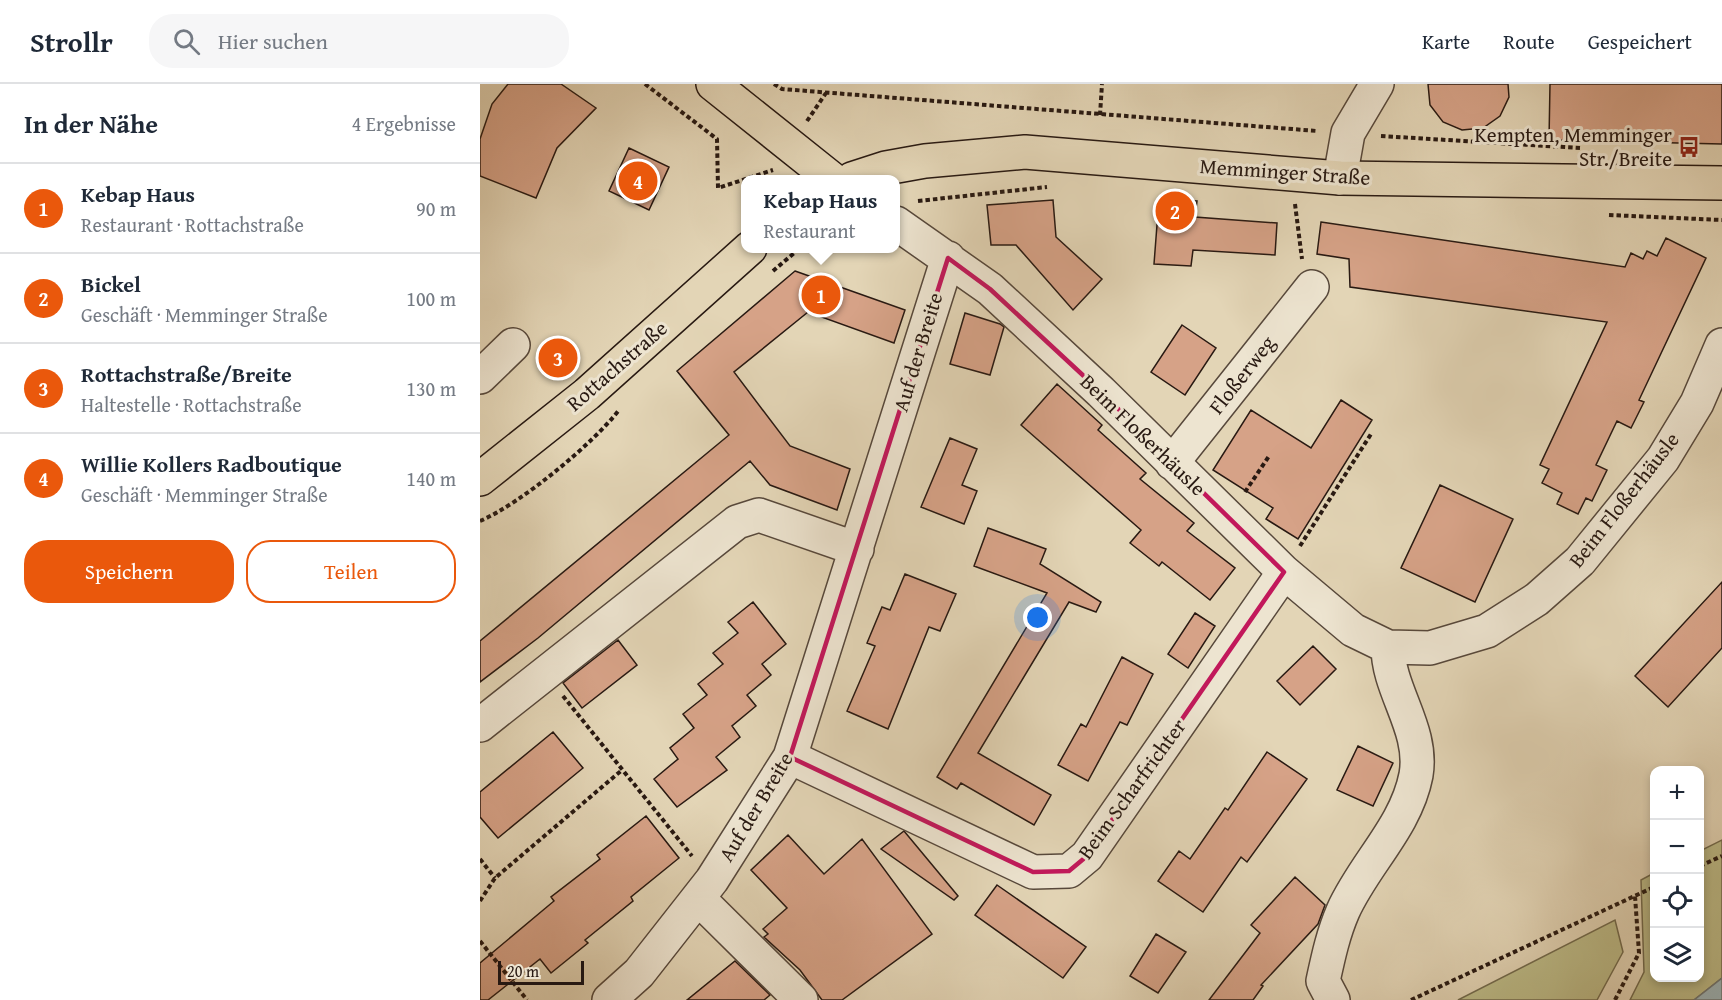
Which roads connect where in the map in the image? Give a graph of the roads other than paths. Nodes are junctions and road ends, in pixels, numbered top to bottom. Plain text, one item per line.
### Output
1 (712, 84) edge
2 (1377, 84) edge
3 (826, 175) edge
4 (866, 175) edge
5 (1340, 178) junction
6 (1722, 183) edge
7 (900, 226) edge
8 (746, 253) edge
9 (948, 258) junction
10 (1312, 287) road end
11 (513, 345) dead end
12 (1722, 345) edge
13 (480, 376) edge
14 (1172, 463) junction
15 (480, 479) edge
16 (857, 549) junction
17 (1284, 572) junction
18 (1388, 647) junction
19 (480, 725) edge
20 (790, 757) junction
21 (705, 889) junction
22 (609, 1000) edge
23 (801, 1000) edge
24 (1333, 1000) edge

1 - 3 main road
2 - 5 street
4 - 5 main road, Memminger Straße
5 - 6 main road, Memminger Straße
7 - 9 street, Beim Floßerhäusle
8 - 15 main road, Rottachstraße
9 - 14 street, Beim Floßerhäusle
9 - 16 street, Auf der Breite
10 - 14 street, Floßerweg
11 - 13 street
12 - 18 street, Beim Floßerhäusle
14 - 17 street, Beim Floßerhäusle
16 - 19 street
16 - 20 street, Auf der Breite
17 - 18 street, Beim Floßerhäusle
17 - 20 street, Beim Scharfrichter
18 - 24 street
20 - 21 street, Auf der Breite
21 - 22 street, Auf der Breite
21 - 23 street

